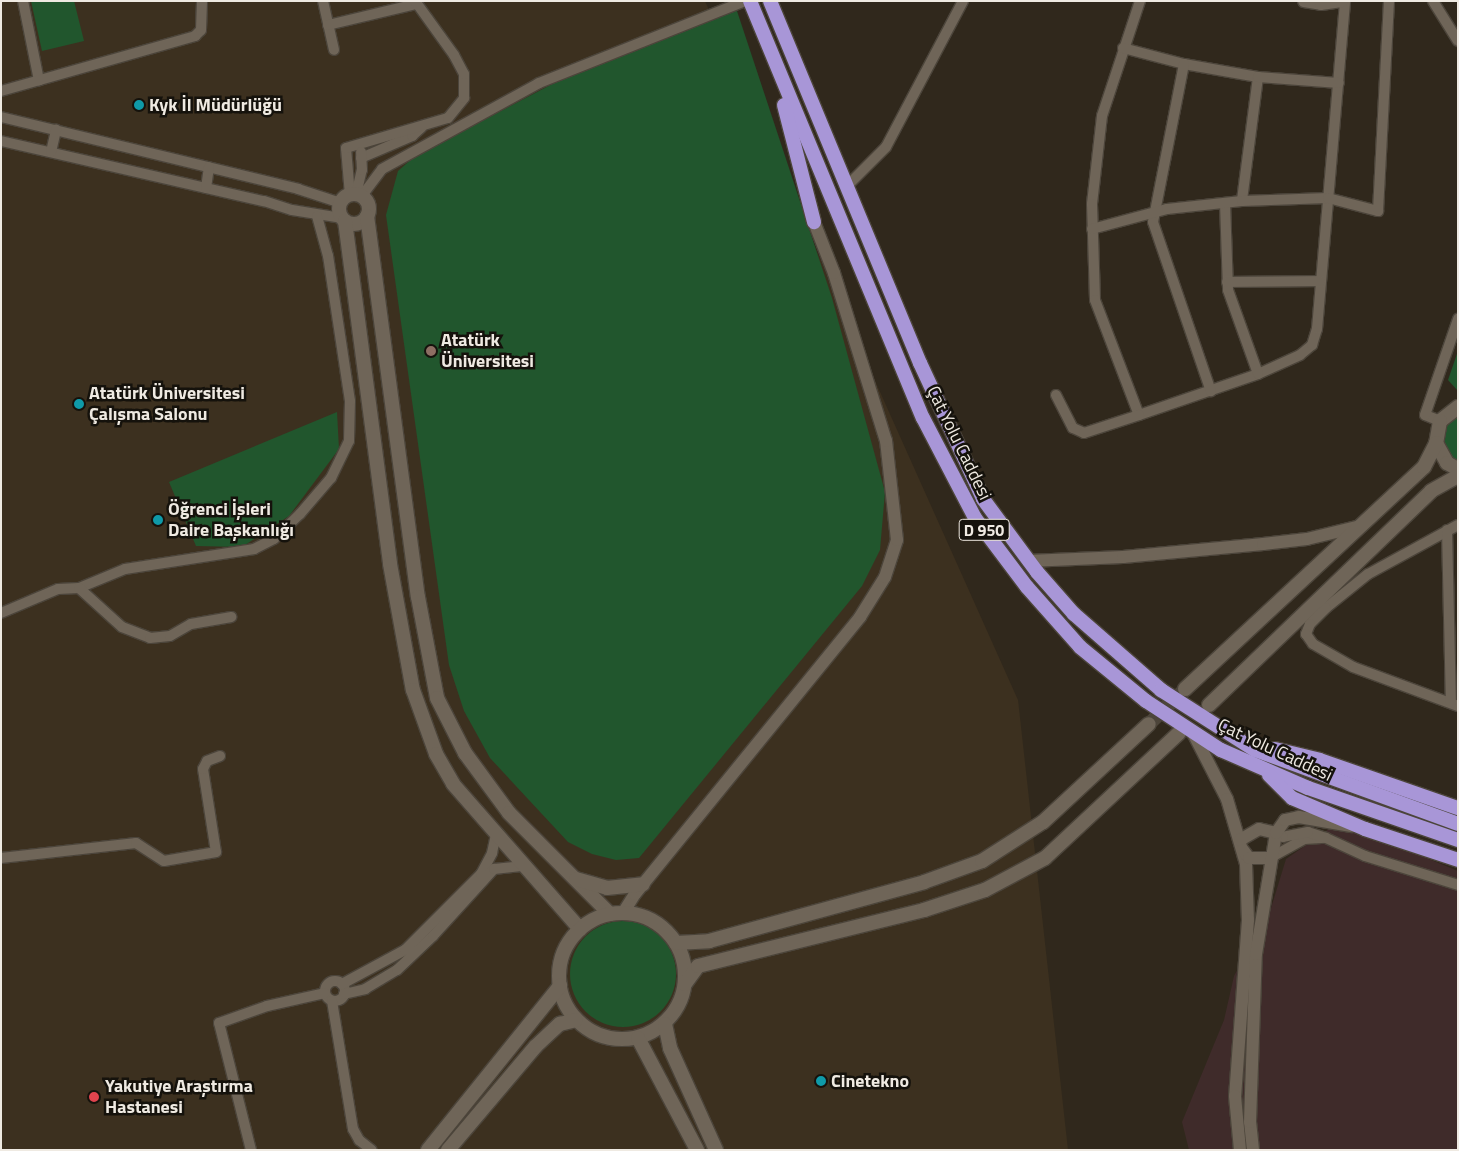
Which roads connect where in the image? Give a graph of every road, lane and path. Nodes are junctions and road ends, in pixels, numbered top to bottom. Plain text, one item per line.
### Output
1 (23, 1) edge
2 (202, 1) edge
3 (323, 1) edge
4 (745, 1) edge
5 (750, 1) edge
6 (770, 1) edge
7 (963, 1) edge
8 (1140, 1) edge
9 (1304, 1) edge
10 (1343, 1) edge
11 (1389, 1) edge
12 (1433, 1) edge
13 (416, 2) edge
14 (328, 24) junction
15 (1458, 41) edge
16 (1123, 48) junction
17 (334, 50) dead end
18 (1184, 64) junction
19 (775, 68) junction
20 (1258, 77) junction
21 (39, 80) junction
22 (1339, 84) junction
23 (1, 91) edge
24 (1, 117) edge
25 (424, 125) junction
26 (56, 130) junction
27 (1, 141) edge
28 (360, 144) junction
29 (50, 152) junction
30 (361, 158) junction
31 (209, 168) junction
32 (847, 186) junction
33 (206, 188) junction
34 (352, 197) junction
35 (1328, 198) junction
36 (1242, 201) junction
37 (1226, 203) junction
38 (1154, 212) junction
39 (317, 216) junction
40 (367, 216) junction
41 (343, 220) junction
42 (814, 222) joint
43 (1092, 228) junction
44 (1320, 281) junction
45 (1227, 282) junction
46 (1458, 318) edge
47 (1258, 374) junction
48 (1211, 391) junction
49 (1056, 395) dead end
50 (1458, 407) edge
51 (1139, 415) junction
52 (1440, 421) junction
53 (1436, 443) junction
54 (1458, 469) edge
55 (1458, 476) edge
56 (1458, 525) edge
57 (1363, 526) junction
58 (1447, 530) junction
59 (1028, 561) junction
60 (79, 588) junction
61 (1, 614) edge
62 (231, 617) dead end
63 (1185, 689) tunnel mouth
64 (1209, 705) dead end
65 (1454, 705) edge
66 (1149, 724) tunnel mouth
67 (1185, 732) junction
68 (1241, 741) junction
69 (220, 756) dead end
70 (1263, 769) junction
71 (1458, 808) edge
72 (1458, 824) edge
73 (1365, 829) junction
74 (1276, 833) junction
75 (496, 834) junction
76 (1326, 838) junction
77 (1458, 840) edge
78 (1241, 845) junction
79 (1, 858) edge
80 (1270, 858) junction
81 (1458, 860) edge
82 (524, 866) junction
83 (575, 879) junction
84 (643, 884) junction
85 (1458, 885) edge
86 (616, 914) junction
87 (580, 929) junction
88 (676, 943) junction
89 (685, 984) junction
90 (560, 986) junction
91 (343, 989) junction
92 (329, 997) junction
93 (576, 1020) junction
94 (665, 1024) junction
95 (638, 1038) junction
96 (251, 1150) edge
97 (372, 1150) edge
98 (428, 1150) edge
99 (448, 1150) edge
100 (697, 1150) edge
101 (716, 1150) edge
102 (1240, 1150) edge
103 (1253, 1150) edge

1 - 21 street
2 - 21 street
3 - 14 street
4 - 34 street
5 - 19 highway, Çat Yolu Caddesi / D 950
6 - 32 highway, Çat Yolu Caddesi / D 950
7 - 32 street
8 - 16 street
9 - 10 street
10 - 22 street
11 - 35 street
12 - 15 street
13 - 14 street
13 - 25 street
14 - 17 street
16 - 18 street
16 - 43 street
18 - 20 street
18 - 38 street
19 - 42 highway
19 - 67 highway, Çat Yolu Caddesi / D 950
20 - 22 street
20 - 36 street
21 - 23 street
22 - 35 street
24 - 26 street
25 - 28 street
25 - 30 street
26 - 29 street
26 - 31 street
27 - 29 street
28 - 30 street
28 - 34 street
29 - 33 street
30 - 34 street
31 - 33 street
31 - 34 street
32 - 59 highway, Çat Yolu Caddesi / D 950
33 - 39 street
34 - 40 main road
34 - 41 main road
35 - 36 street
35 - 44 street
36 - 37 street
37 - 38 street
37 - 45 street
38 - 43 street
38 - 48 street
39 - 41 street
39 - 60 street
40 - 41 main road
40 - 83 main road
41 - 75 main road
42 - 84 street
43 - 51 street
44 - 45 street
44 - 47 street
45 - 47 street
46 - 52 street
47 - 48 street
48 - 51 street
49 - 51 street
50 - 52 main road
52 - 53 main road
53 - 54 main road
53 - 57 main road
55 - 64 main road
56 - 58 street
57 - 59 street
57 - 63 main road
58 - 65 street
58 - 65 street
59 - 68 highway, Çat Yolu Caddesi / D 950
60 - 61 street
60 - 62 street
66 - 88 main road
67 - 70 highway, Çat Yolu Caddesi / D 950
67 - 78 street
67 - 89 main road
68 - 71 highway
68 - 72 highway, Çat Yolu Caddesi / D 950
69 - 79 street
70 - 73 highway
70 - 77 highway, Çat Yolu Caddesi / D 950
73 - 74 street
73 - 81 highway
74 - 76 street
74 - 78 street
74 - 80 street
75 - 82 main road
75 - 91 street
76 - 80 street
76 - 85 street
78 - 80 street
78 - 102 street
80 - 103 street
82 - 87 main road
82 - 91 street
83 - 84 main road
83 - 86 main road
84 - 86 street
86 - 87 main road
86 - 88 main road
87 - 90 main road
88 - 89 main road
89 - 94 main road
90 - 93 main road
90 - 98 main road
91 - 92 street
91 - 92 street
92 - 96 street
92 - 97 street
93 - 95 main road
93 - 99 main road
94 - 95 main road
94 - 101 main road
95 - 100 main road

